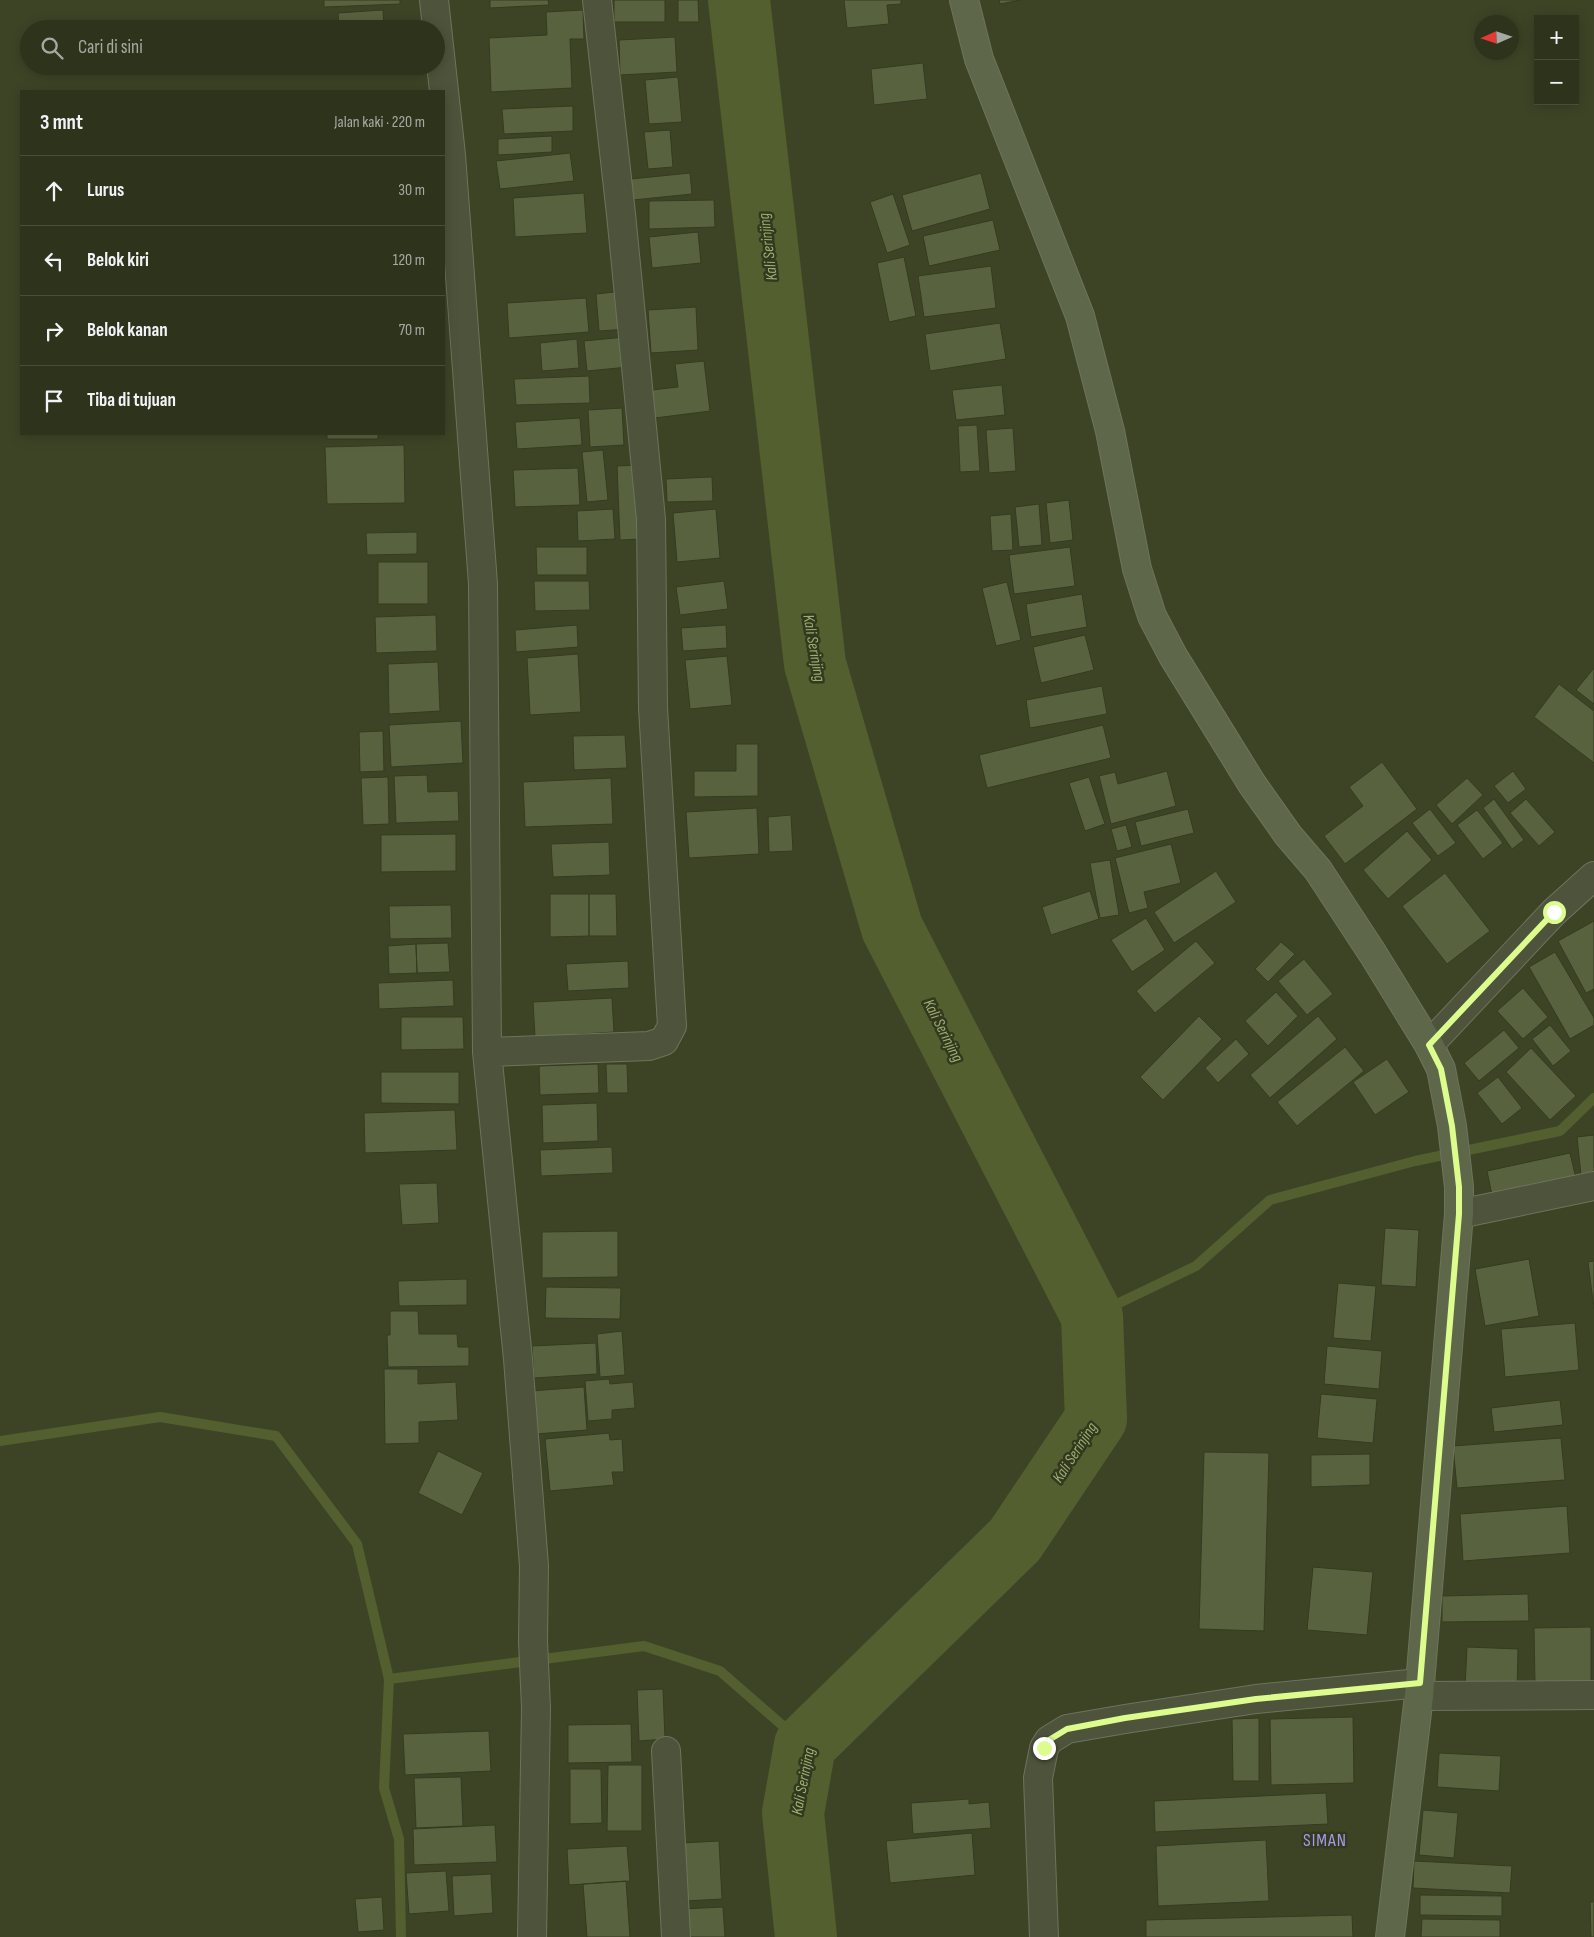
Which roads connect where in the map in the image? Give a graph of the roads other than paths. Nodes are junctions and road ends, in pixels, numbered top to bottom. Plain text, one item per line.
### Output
1 (434, 0) edge
2 (597, 0) edge
3 (964, 0) edge
4 (436, 20) edge
5 (442, 75) edge
6 (444, 90) edge
7 (445, 100) edge
8 (1594, 876) edge
9 (1429, 1045) junction
10 (487, 1052) junction
11 (1594, 1186) edge
12 (1459, 1214) junction
13 (1419, 1689) junction
14 (1594, 1695) edge
15 (666, 1751) dead end
16 (532, 1937) edge
17 (676, 1937) edge
18 (1044, 1937) edge
19 (1390, 1937) edge

1 - 4 street
2 - 10 street
3 - 9 main road
5 - 6 street
7 - 10 street
8 - 9 street
9 - 12 main road
10 - 16 street
11 - 12 street
12 - 13 main road
13 - 14 street
13 - 18 street
13 - 19 main road
15 - 17 street

